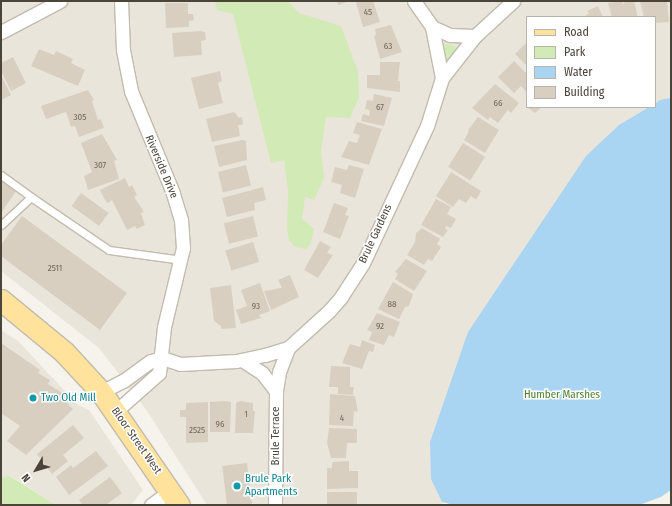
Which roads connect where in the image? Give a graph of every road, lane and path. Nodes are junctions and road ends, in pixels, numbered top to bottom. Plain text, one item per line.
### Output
1 (60, 1) edge
2 (121, 1) edge
3 (414, 1) edge
4 (513, 1) edge
5 (432, 27) junction
6 (1, 32) edge
7 (475, 36) junction
8 (442, 78) junction
9 (1, 175) edge
10 (30, 197) junction
11 (1, 225) edge
12 (182, 260) junction
13 (1, 300) edge
14 (288, 348) junction
15 (162, 358) junction
16 (242, 360) junction
17 (276, 391) junction
18 (101, 392) junction
19 (116, 411) junction
20 (175, 498) edge
21 (151, 505) edge
22 (275, 505) edge

1 - 6 street
2 - 12 street, Riverside Drive
3 - 5 street
4 - 7 street, Brule Gardens
5 - 7 street
5 - 8 street
7 - 8 street, Brule Gardens
8 - 14 street, Brule Gardens
9 - 10 lane
10 - 11 lane
10 - 12 lane
12 - 15 street, Riverside Drive
13 - 18 main road, Bloor Street West
14 - 16 street, Brule Gardens
14 - 17 street, Brule Terrace
15 - 16 street, Brule Gardens
15 - 18 street
15 - 19 street, Riverside Drive
16 - 17 street, Brule Terrace
17 - 22 street, Brule Terrace
18 - 19 main road, Bloor Street West
19 - 20 main road, Bloor Street West
20 - 21 street

